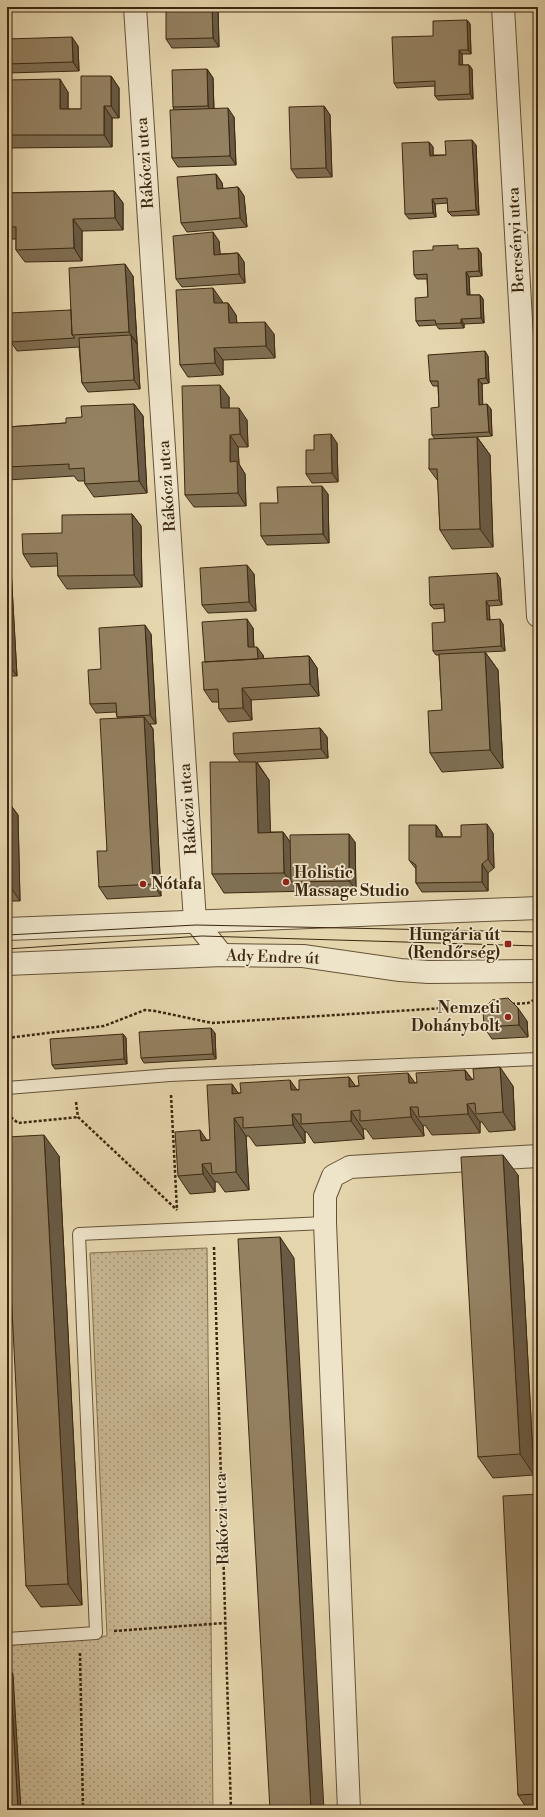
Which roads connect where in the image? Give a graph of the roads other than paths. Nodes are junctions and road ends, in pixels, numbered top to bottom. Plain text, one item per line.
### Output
1 (135, 7) edge
2 (503, 7) edge
3 (538, 616) edge
4 (537, 908) edge
5 (195, 922) junction
6 (7, 929) edge
7 (222, 955) junction
8 (7, 964) edge
9 (537, 971) edge
10 (538, 1060) edge
11 (7, 1088) edge
12 (538, 1156) edge
13 (325, 1223) junction
14 (7, 1639) edge
15 (349, 1810) edge

1 - 5 street, Rákóczi utca
2 - 3 street, Bercsényi utca
4 - 5 street
5 - 6 street
5 - 7 street
7 - 8 street, Ady Endre út
7 - 9 street, Ady Endre út
10 - 11 lane
12 - 13 street
13 - 14 lane
13 - 15 street

